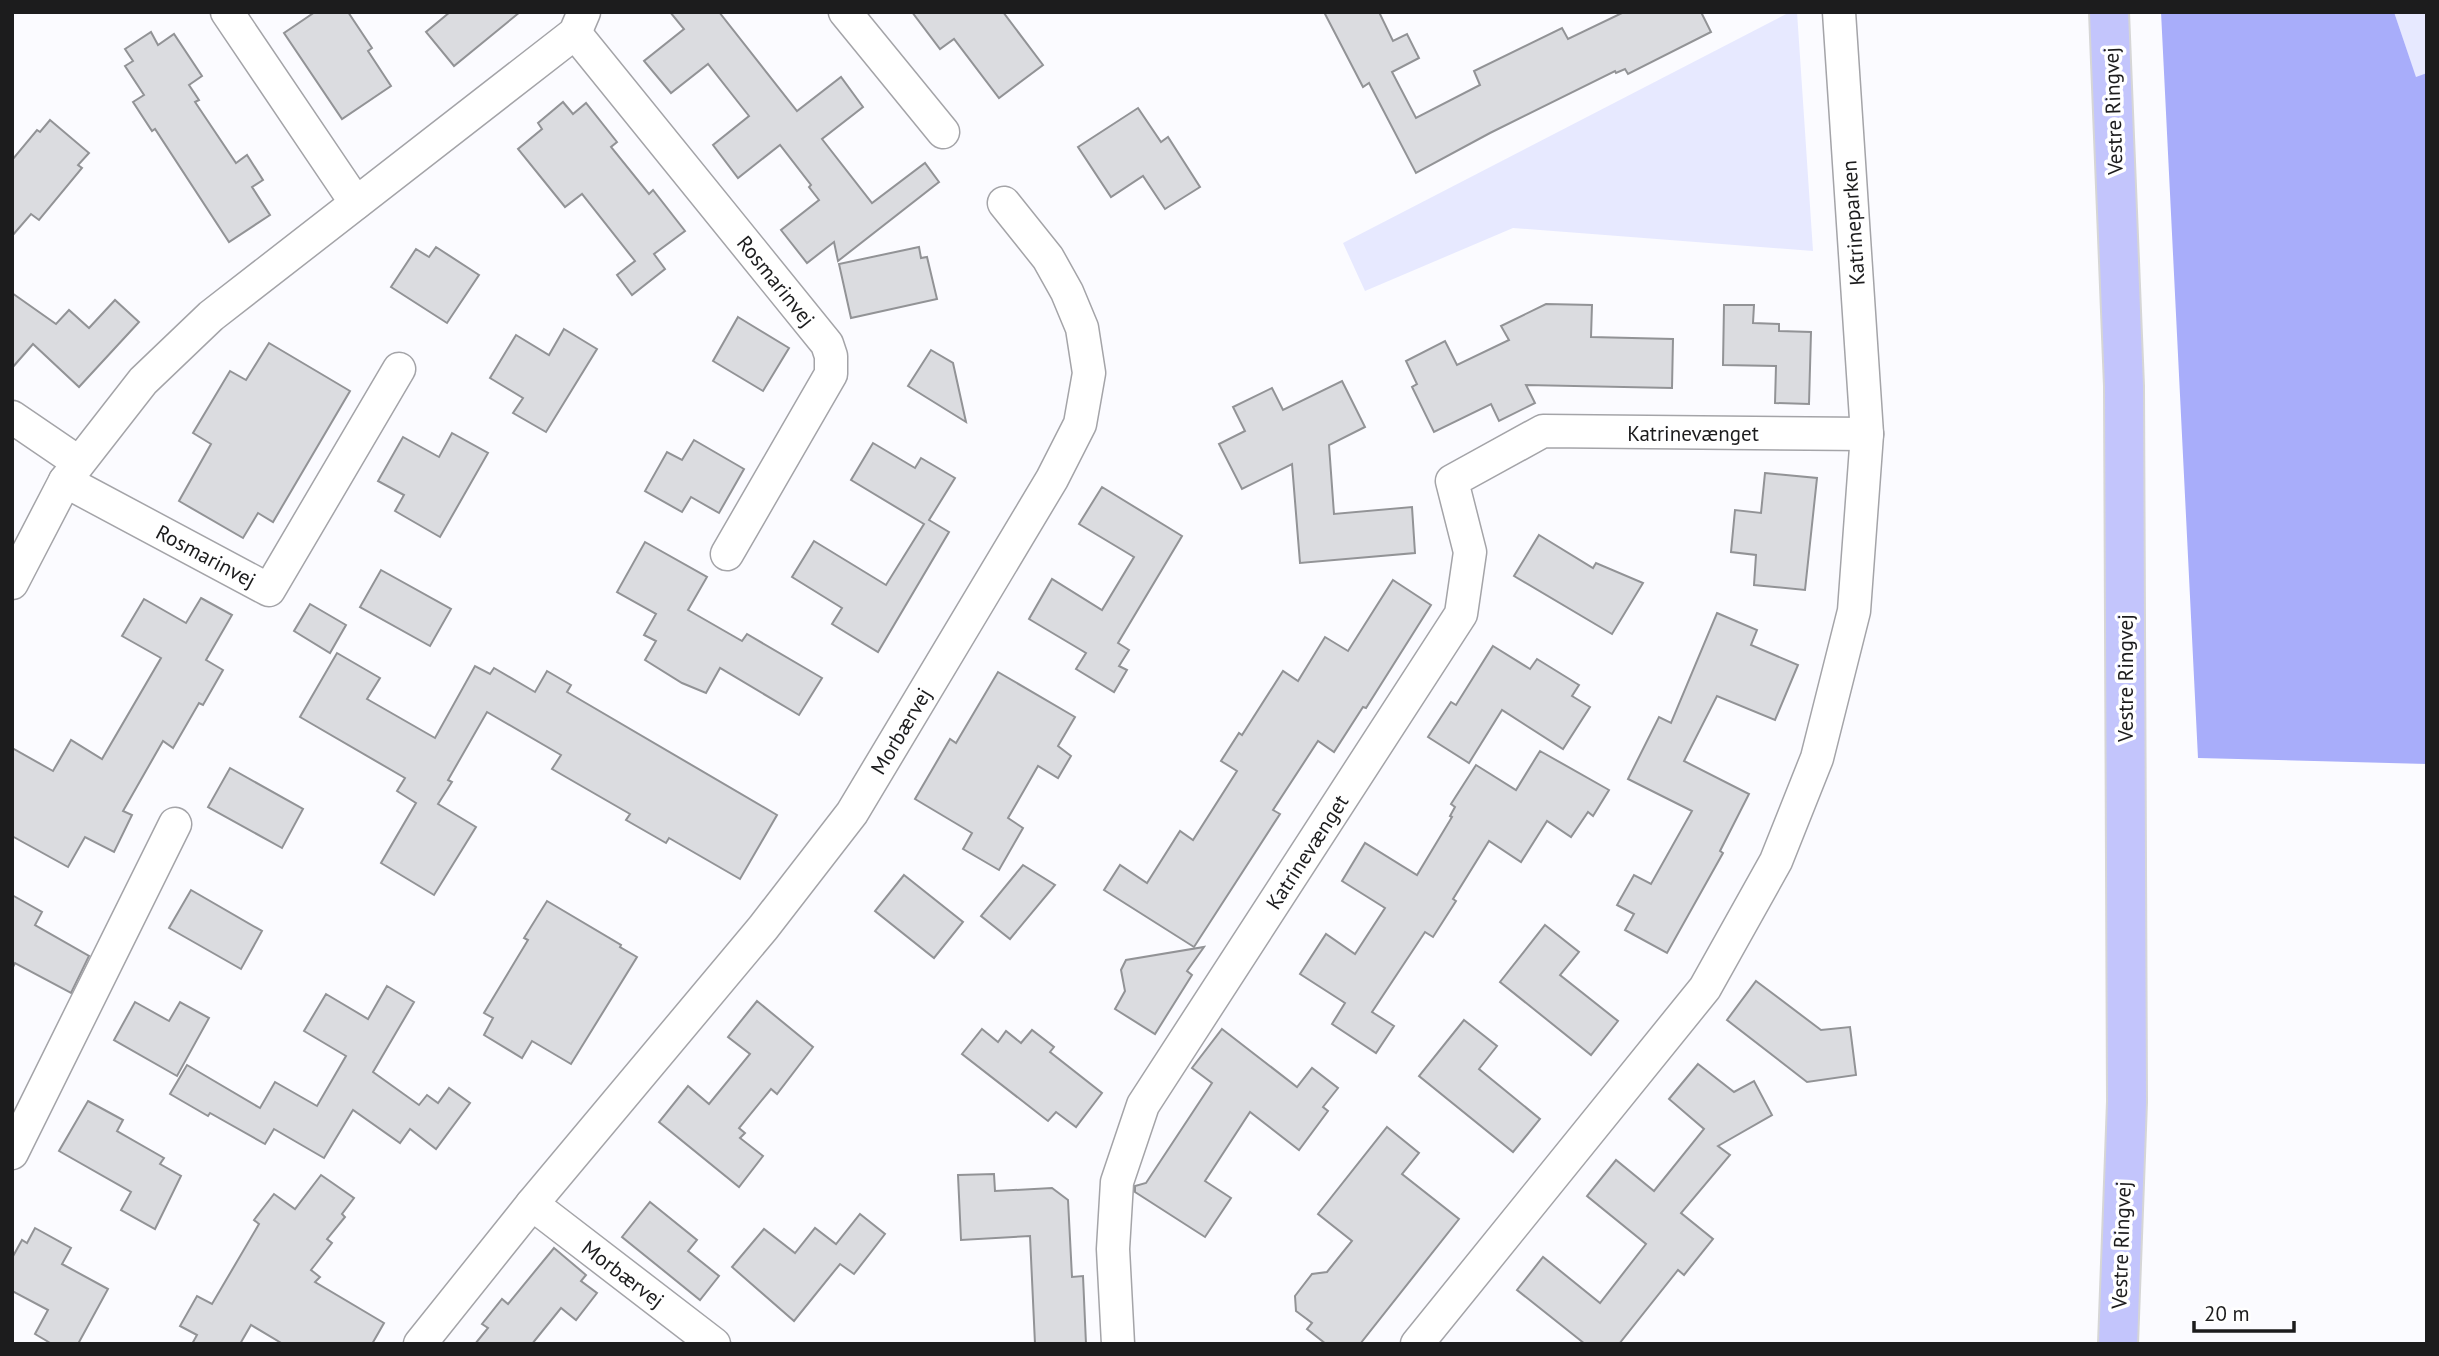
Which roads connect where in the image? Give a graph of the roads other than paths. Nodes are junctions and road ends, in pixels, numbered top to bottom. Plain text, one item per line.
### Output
1 (227, 12) edge
2 (845, 12) edge
3 (1839, 12) edge
4 (2109, 12) edge
5 (580, 23) edge
6 (943, 132) dead end
7 (356, 203) junction
8 (1004, 203) dead end
9 (399, 369) dead end
10 (12, 417) edge
11 (1867, 434) junction
12 (71, 471) junction
13 (727, 554) dead end
14 (12, 583) edge
15 (175, 824) dead end
16 (15, 1141) edge
17 (532, 1204) junction
18 (421, 1344) edge
19 (714, 1344) edge
20 (1118, 1344) edge
21 (1418, 1344) edge
22 (2118, 1344) edge

1 - 7 street
2 - 6 street
3 - 11 street, Katrineparken
4 - 22 main road, Vestre Ringvej
5 - 7 street, Rosmarinvej
5 - 13 street, Rosmarinvej
7 - 12 street, Rosmarinvej
8 - 17 street, Morbærvej
9 - 12 street, Rosmarinvej
10 - 12 street, Rosmarinvej
11 - 20 street, Katrinevænget
11 - 21 street
12 - 14 street, Rosmarinvej
15 - 16 street
17 - 18 street, Morbærvej
17 - 19 street, Morbærvej

